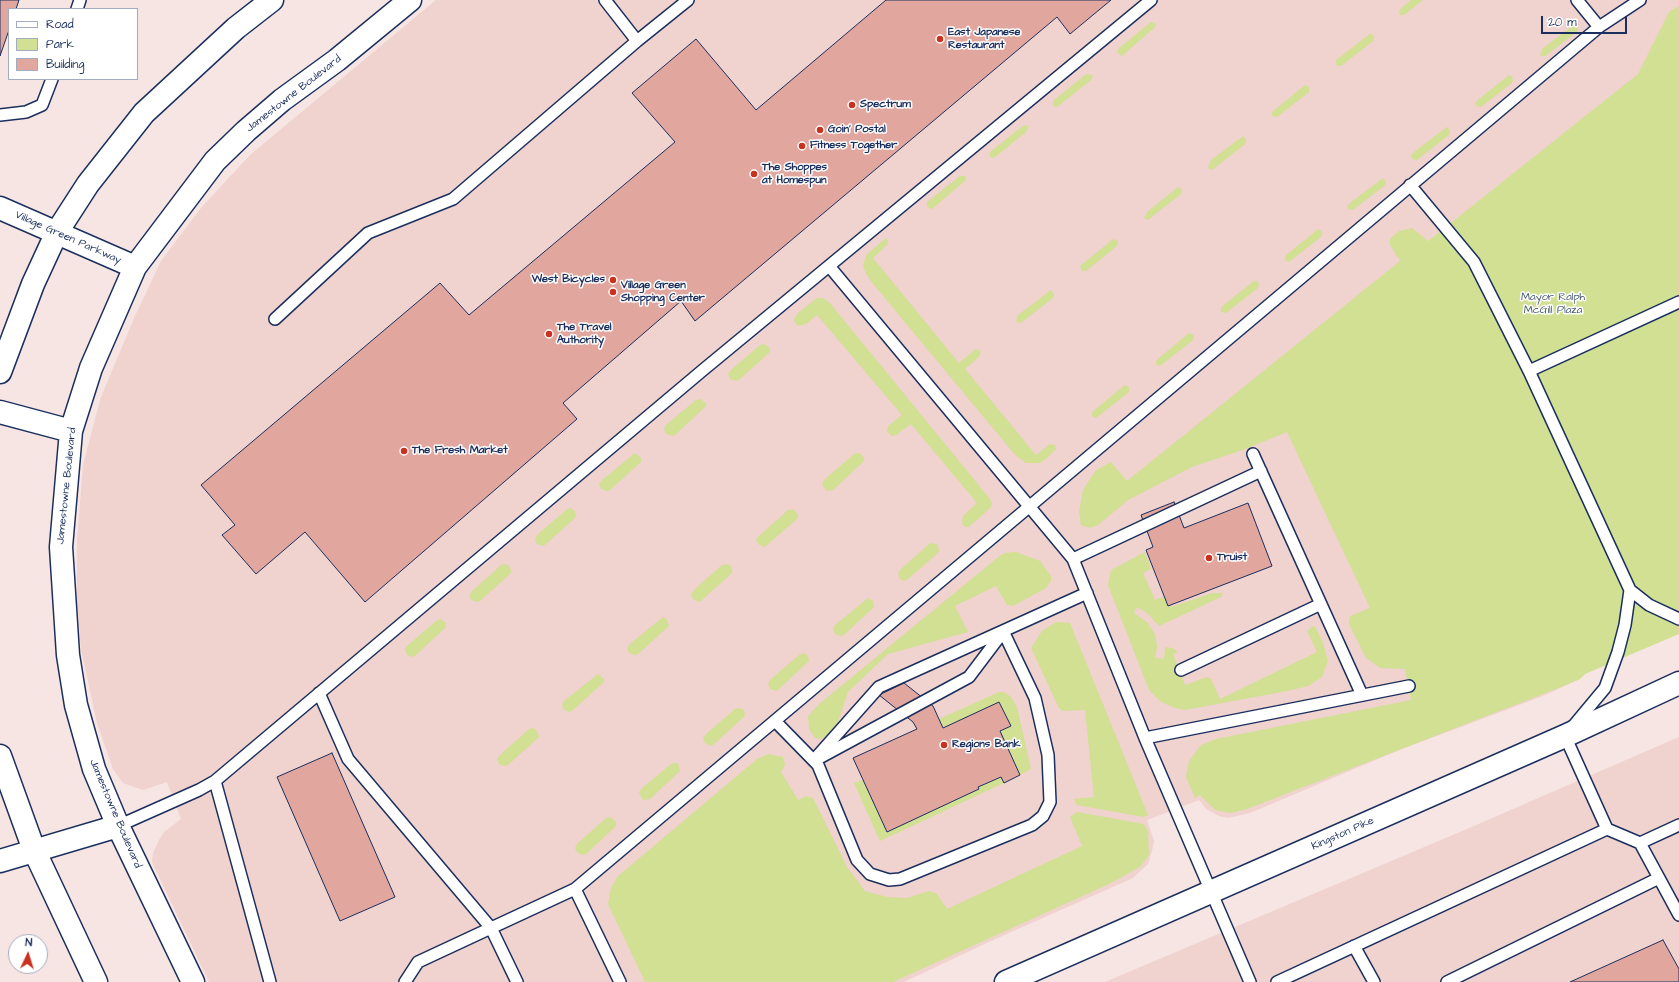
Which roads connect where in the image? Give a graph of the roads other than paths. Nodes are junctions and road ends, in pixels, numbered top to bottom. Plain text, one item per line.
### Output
1 (272, 0) edge
2 (410, 0) edge
3 (605, 0) edge
4 (688, 0) edge
5 (1151, 0) edge
6 (1577, 0) edge
7 (1640, 0) edge
8 (1599, 27) junction
9 (637, 41) junction
10 (52, 80) edge
11 (0, 115) edge
12 (1410, 185) junction
13 (0, 208) edge
14 (57, 232) junction
15 (829, 266) junction
16 (135, 267) junction
17 (1679, 302) edge
18 (274, 319) dead end
19 (1529, 371) junction
20 (0, 372) edge
21 (0, 412) edge
22 (71, 431) junction
23 (1254, 454) dead end
24 (1261, 471) junction
25 (1030, 505) junction
26 (1073, 559) junction
27 (1630, 590) junction
28 (1087, 593) junction
29 (1321, 604) junction
30 (1679, 619) edge
31 (1003, 631) junction
32 (1181, 670) dead end
33 (1679, 683) edge
34 (1409, 686) dead end
35 (319, 693) junction
36 (1362, 695) junction
37 (775, 720) junction
38 (1565, 736) junction
39 (1145, 738) junction
40 (0, 756) edge
41 (814, 760) junction
42 (215, 781) junction
43 (118, 826) junction
44 (1679, 826) edge
45 (1607, 829) junction
46 (1640, 843) junction
47 (34, 850) junction
48 (0, 861) edge
49 (1659, 878) junction
50 (575, 889) junction
51 (1210, 892) junction
52 (1679, 915) edge
53 (491, 928) junction
54 (1354, 946) junction
55 (96, 982) edge
56 (192, 982) edge
57 (270, 982) edge
58 (405, 982) edge
59 (518, 982) edge
60 (620, 982) edge
61 (1006, 982) edge
62 (1250, 982) edge
63 (1277, 982) edge
64 (1374, 982) edge
65 (1447, 982) edge

1 - 14 street
2 - 16 street, Jamestowne Boulevard
3 - 9 lane
4 - 9 lane
5 - 15 lane
6 - 8 lane
7 - 8 lane
8 - 12 lane
9 - 18 lane
10 - 11 lane
12 - 19 lane
12 - 25 lane
13 - 14 street, Village Green Parkway
14 - 16 street, Village Green Parkway
14 - 20 street
15 - 25 lane
15 - 35 lane
16 - 22 street, Jamestowne Boulevard
17 - 19 lane
19 - 27 lane
21 - 22 street
22 - 43 street, Jamestowne Boulevard
23 - 24 lane
24 - 26 lane
24 - 29 lane
25 - 26 lane
25 - 37 lane
26 - 28 lane
27 - 30 lane
27 - 38 lane
28 - 31 lane
28 - 39 lane
29 - 32 lane
29 - 36 lane
31 - 41 lane
31 - 41 lane
31 - 41 lane
33 - 38 street, Kingston Pike
34 - 36 lane
35 - 42 lane
35 - 53 lane
36 - 39 lane
37 - 41 lane
37 - 50 lane
38 - 45 lane
38 - 51 street, Kingston Pike
39 - 51 lane
40 - 47 street
42 - 43 lane
42 - 57 lane
43 - 47 street
43 - 56 street, Jamestowne Boulevard
44 - 46 lane
45 - 46 lane
45 - 54 lane
46 - 49 lane
47 - 48 street
47 - 55 street
49 - 52 lane
49 - 65 lane
50 - 53 lane
50 - 60 lane
51 - 61 street, Kingston Pike
51 - 62 lane
53 - 58 lane
53 - 59 lane
54 - 63 lane
54 - 64 lane

